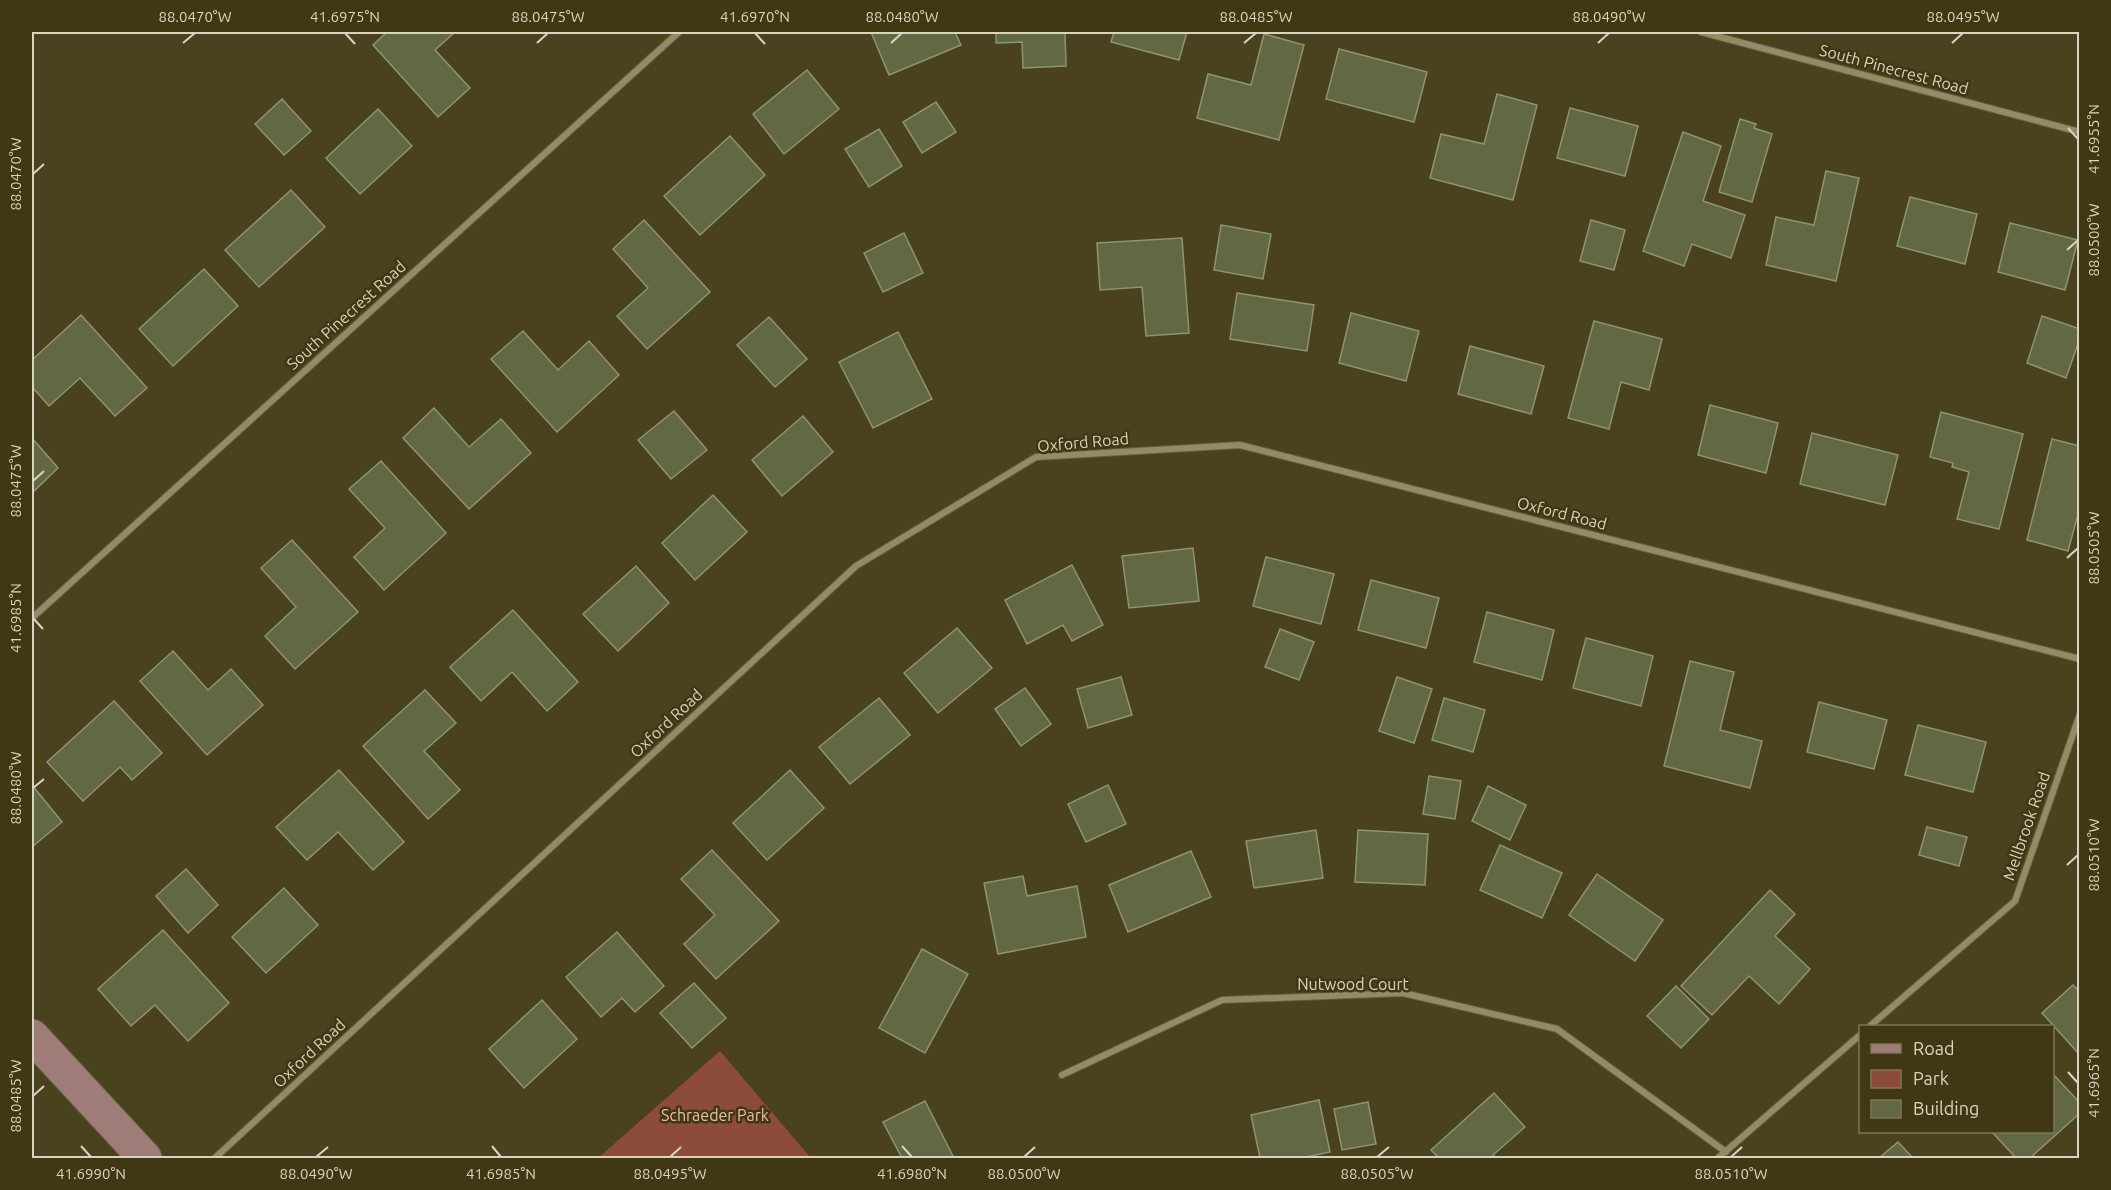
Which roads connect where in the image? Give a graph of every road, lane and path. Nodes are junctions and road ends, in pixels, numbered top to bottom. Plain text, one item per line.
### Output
1 (679, 32) edge
2 (1701, 32) edge
3 (2079, 132) edge
4 (32, 618) edge
5 (2079, 659) edge
6 (2079, 714) edge
7 (1871, 1025) edge
8 (32, 1036) edge
9 (1859, 1036) edge
10 (1062, 1075) dead end
11 (1726, 1152) junction
12 (145, 1158) edge
13 (215, 1158) edge
14 (1718, 1158) edge

1 - 4 street, South Pinecrest Road
2 - 3 street, South Pinecrest Road
5 - 13 street, Oxford Road
6 - 7 street, Mellbrook Road
8 - 12 street
9 - 11 street
10 - 11 street, Nutwood Court
11 - 14 street

